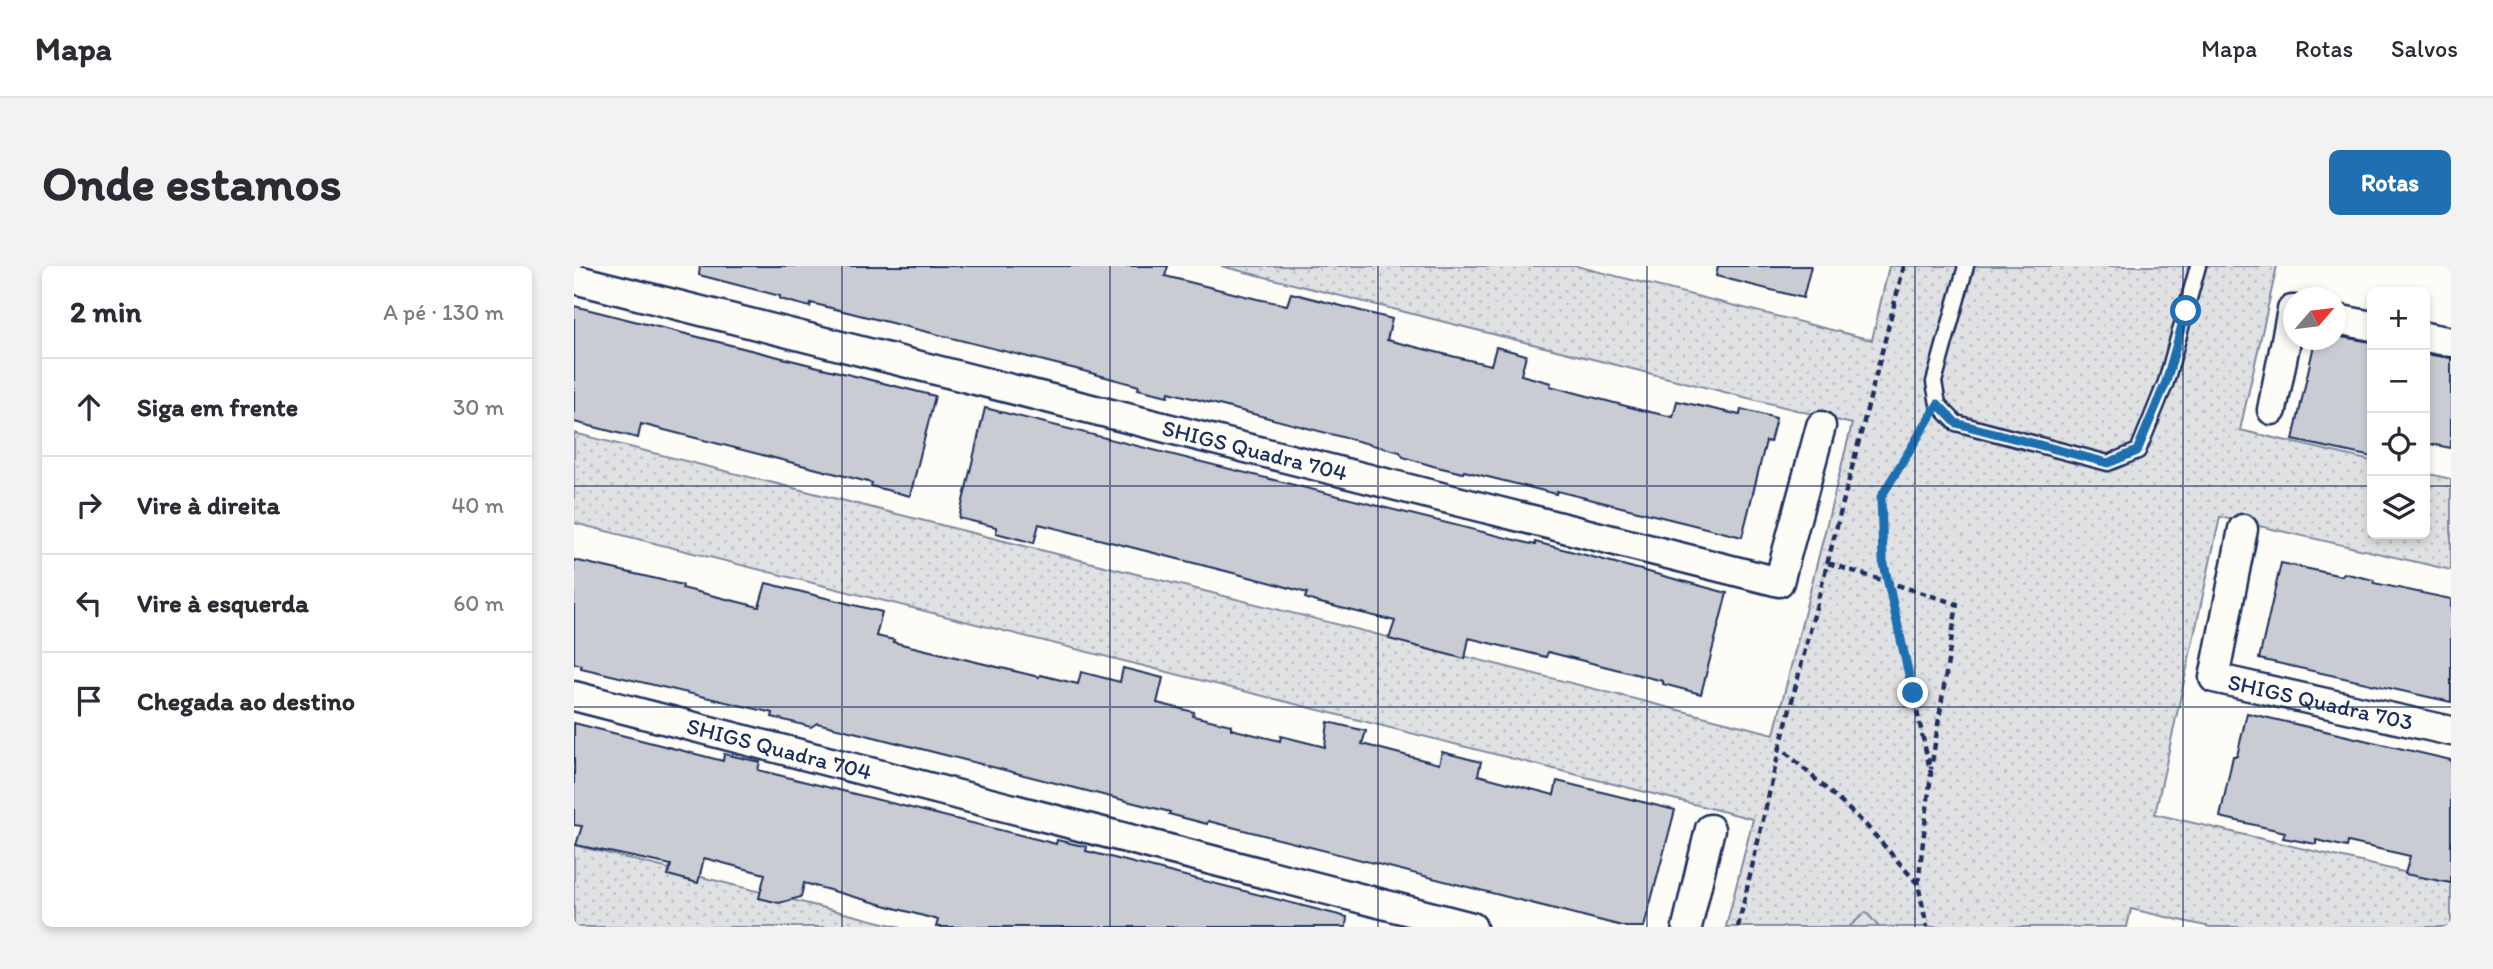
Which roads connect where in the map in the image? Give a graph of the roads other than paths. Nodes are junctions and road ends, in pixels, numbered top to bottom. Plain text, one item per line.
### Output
1 (1966, 266) edge
2 (2198, 266) edge
3 (574, 279) edge
4 (2346, 321) edge
5 (2367, 325) edge
6 (2430, 338) edge
7 (2451, 342) edge
8 (2284, 350) edge
9 (2272, 410) dead end
10 (1821, 426) dead end
11 (2243, 529) dead end
12 (574, 696) edge
13 (2451, 731) edge
14 (1710, 829) dead end
15 (1472, 927) edge
16 (1687, 927) edge

1 - 2 lane
3 - 10 street, SHIGS Quadra 704
4 - 5 street
6 - 7 street
8 - 9 street
11 - 13 street, SHIGS Quadra 703
12 - 15 street, SHIGS Quadra 704
14 - 16 street

